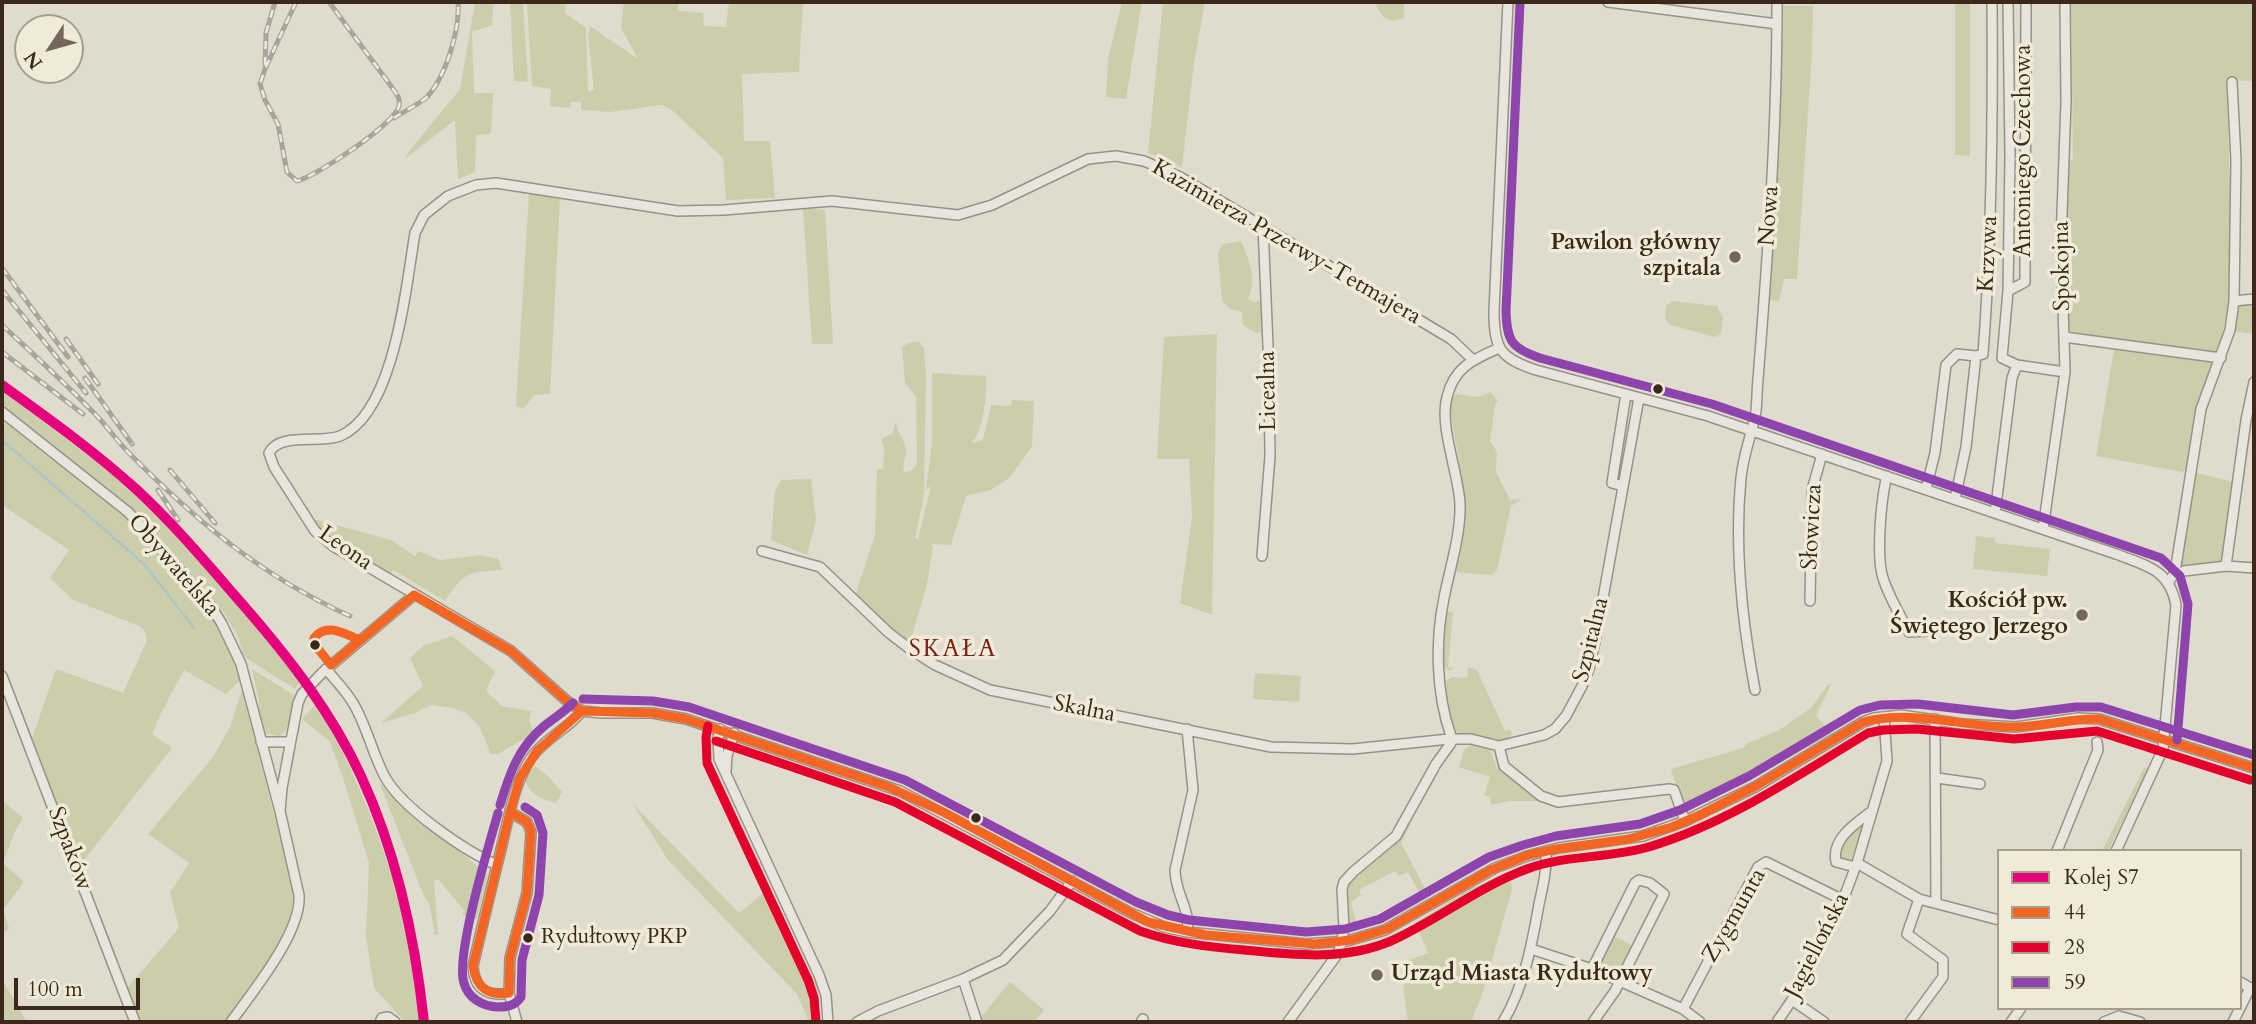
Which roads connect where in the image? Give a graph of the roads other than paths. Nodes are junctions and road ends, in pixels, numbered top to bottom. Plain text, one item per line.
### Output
1 (1508, 2) edge
2 (1608, 2) edge
3 (1777, 2) edge
4 (1992, 2) edge
5 (2008, 2) edge
6 (2026, 2) edge
7 (2065, 2) edge
8 (1777, 24) junction
9 (2232, 82) dead end
10 (1263, 226) junction
11 (2008, 291) junction
12 (2254, 299) edge
13 (2234, 301) junction
14 (2064, 337) junction
15 (1499, 348) junction
16 (1979, 355) junction
17 (2002, 358) junction
18 (2221, 358) junction
19 (1472, 359) junction
20 (2017, 365) junction
21 (2065, 372) junction
22 (2254, 382) edge
23 (1626, 394) junction
24 (1639, 398) junction
25 (2, 412) edge
26 (1752, 430) junction
27 (269, 453) joint
28 (1822, 454) junction
29 (1887, 476) junction
30 (1623, 486) junction
31 (1926, 489) junction
32 (1955, 499) junction
33 (1995, 513) junction
34 (2043, 529) junction
35 (762, 551) dead end
36 (1262, 556) dead end
37 (2226, 566) junction
38 (2254, 568) edge
39 (2184, 571) dead end
40 (2169, 582) junction
41 (414, 595) junction
42 (1810, 601) dead end
43 (1928, 631) dead end
44 (326, 669) junction
45 (2, 676) edge
46 (1755, 690) dead end
47 (582, 711) junction
48 (1884, 717) junction
49 (1935, 719) junction
50 (720, 729) junction
51 (1187, 729) junction
52 (734, 733) junction
53 (1452, 739) junction
54 (2165, 739) junction
55 (261, 742) junction
56 (290, 742) junction
57 (2098, 742) dead end
58 (1499, 746) junction
59 (2254, 768) edge
60 (726, 776) junction
61 (1937, 778) junction
62 (1980, 784) dead end
63 (280, 811) junction
64 (1872, 811) junction
65 (510, 812) junction
66 (1685, 821) junction
67 (2058, 849) edge
68 (2117, 849) edge
69 (1546, 851) junction
70 (497, 865) junction
71 (1856, 865) junction
72 (1072, 881) junction
73 (1919, 899) junction
74 (1843, 900) junction
75 (1936, 903) junction
76 (1997, 919) edge
77 (1187, 932) junction
78 (1342, 942) junction
79 (1531, 949) junction
80 (1592, 969) junction
81 (963, 979) junction
82 (1619, 982) junction
83 (2252, 989) edge
84 (509, 993) junction
85 (1792, 1000) junction
86 (2242, 1005) edge
87 (1683, 1009) junction
88 (135, 1022) edge
89 (231, 1022) edge
90 (380, 1022) edge
91 (395, 1022) edge
92 (517, 1022) edge
93 (828, 1022) edge
94 (857, 1022) edge
95 (977, 1022) edge
96 (1288, 1022) edge
97 (1503, 1022) edge
98 (1593, 1022) edge
99 (1700, 1022) edge
100 (1777, 1022) edge
101 (1824, 1022) edge
102 (1910, 1022) edge
103 (2104, 1022) edge
104 (2140, 1022) edge

1 - 15 street
2 - 8 street
3 - 8 street, Nowa
4 - 16 street, Krzywa
5 - 11 street, Antoniego Czechowa
6 - 11 street, Antoniego Czechowa
7 - 14 street, Spokojna
8 - 26 street, Nowa
9 - 13 street
10 - 19 street, Kazimierza Przerwy-Tetmajera
10 - 27 street, Kazimierza Przerwy-Tetmajera
10 - 36 street, Licealna
11 - 17 street, Antoniego Czechowa
12 - 13 street
13 - 18 street
14 - 18 street
14 - 21 street, Spokojna
15 - 19 street
15 - 23 street
16 - 17 street
16 - 31 street
16 - 32 street, Krzywa
17 - 20 street
18 - 40 street
19 - 53 street
20 - 21 street
20 - 33 street
21 - 34 street, Spokojna
22 - 37 street
23 - 24 street
23 - 30 street, Szpitalna
24 - 26 street
24 - 30 street, Szpitalna
25 - 55 street, Obywatelska
26 - 28 street
26 - 46 street, Nowa
27 - 41 street, Leona
28 - 29 street
28 - 42 street, Słowicza
29 - 31 street
29 - 43 street
30 - 58 street, Szpitalna
31 - 32 street
32 - 33 street
33 - 34 street
34 - 40 street
35 - 51 street, Skalna
37 - 38 street
37 - 39 street
40 - 54 street
41 - 44 street, Obywatelska
41 - 47 street, Leona
44 - 56 street, Obywatelska
44 - 70 street
45 - 88 street, Szpaków
47 - 50 street
47 - 65 street
48 - 49 street
48 - 64 street, Jagiellońska
48 - 66 street
49 - 54 street
49 - 61 street
50 - 52 street
50 - 60 street
51 - 53 street, Skalna
51 - 77 street
52 - 60 street
52 - 72 street
53 - 58 street, Szpitalna
53 - 78 street
54 - 59 street
54 - 68 street
55 - 56 street
55 - 63 street, Obywatelska
56 - 63 street, Obywatelska
57 - 67 street
58 - 66 street
60 - 93 street
61 - 62 street
61 - 75 street
63 - 89 street, Obywatelska
64 - 71 street, Jagiellońska
64 - 71 street, Jagiellońska
65 - 70 street
65 - 84 street
66 - 69 street
69 - 78 street
69 - 79 street
70 - 84 street
71 - 73 street, Jagiellońska
71 - 74 street, Jagiellońska
72 - 77 street
72 - 81 street
73 - 75 street, Jagiellońska
73 - 102 street
74 - 85 street, Jagiellońska
74 - 87 street, Zygmunta
75 - 76 street, Jagiellońska
77 - 78 street
78 - 96 street
79 - 80 street
79 - 97 street
80 - 82 street
80 - 82 street
81 - 94 street
81 - 95 street
82 - 87 street
82 - 98 street
83 - 86 street
84 - 92 street
85 - 100 street, Jagiellońska
85 - 101 street
87 - 99 street
90 - 91 street
103 - 104 street

